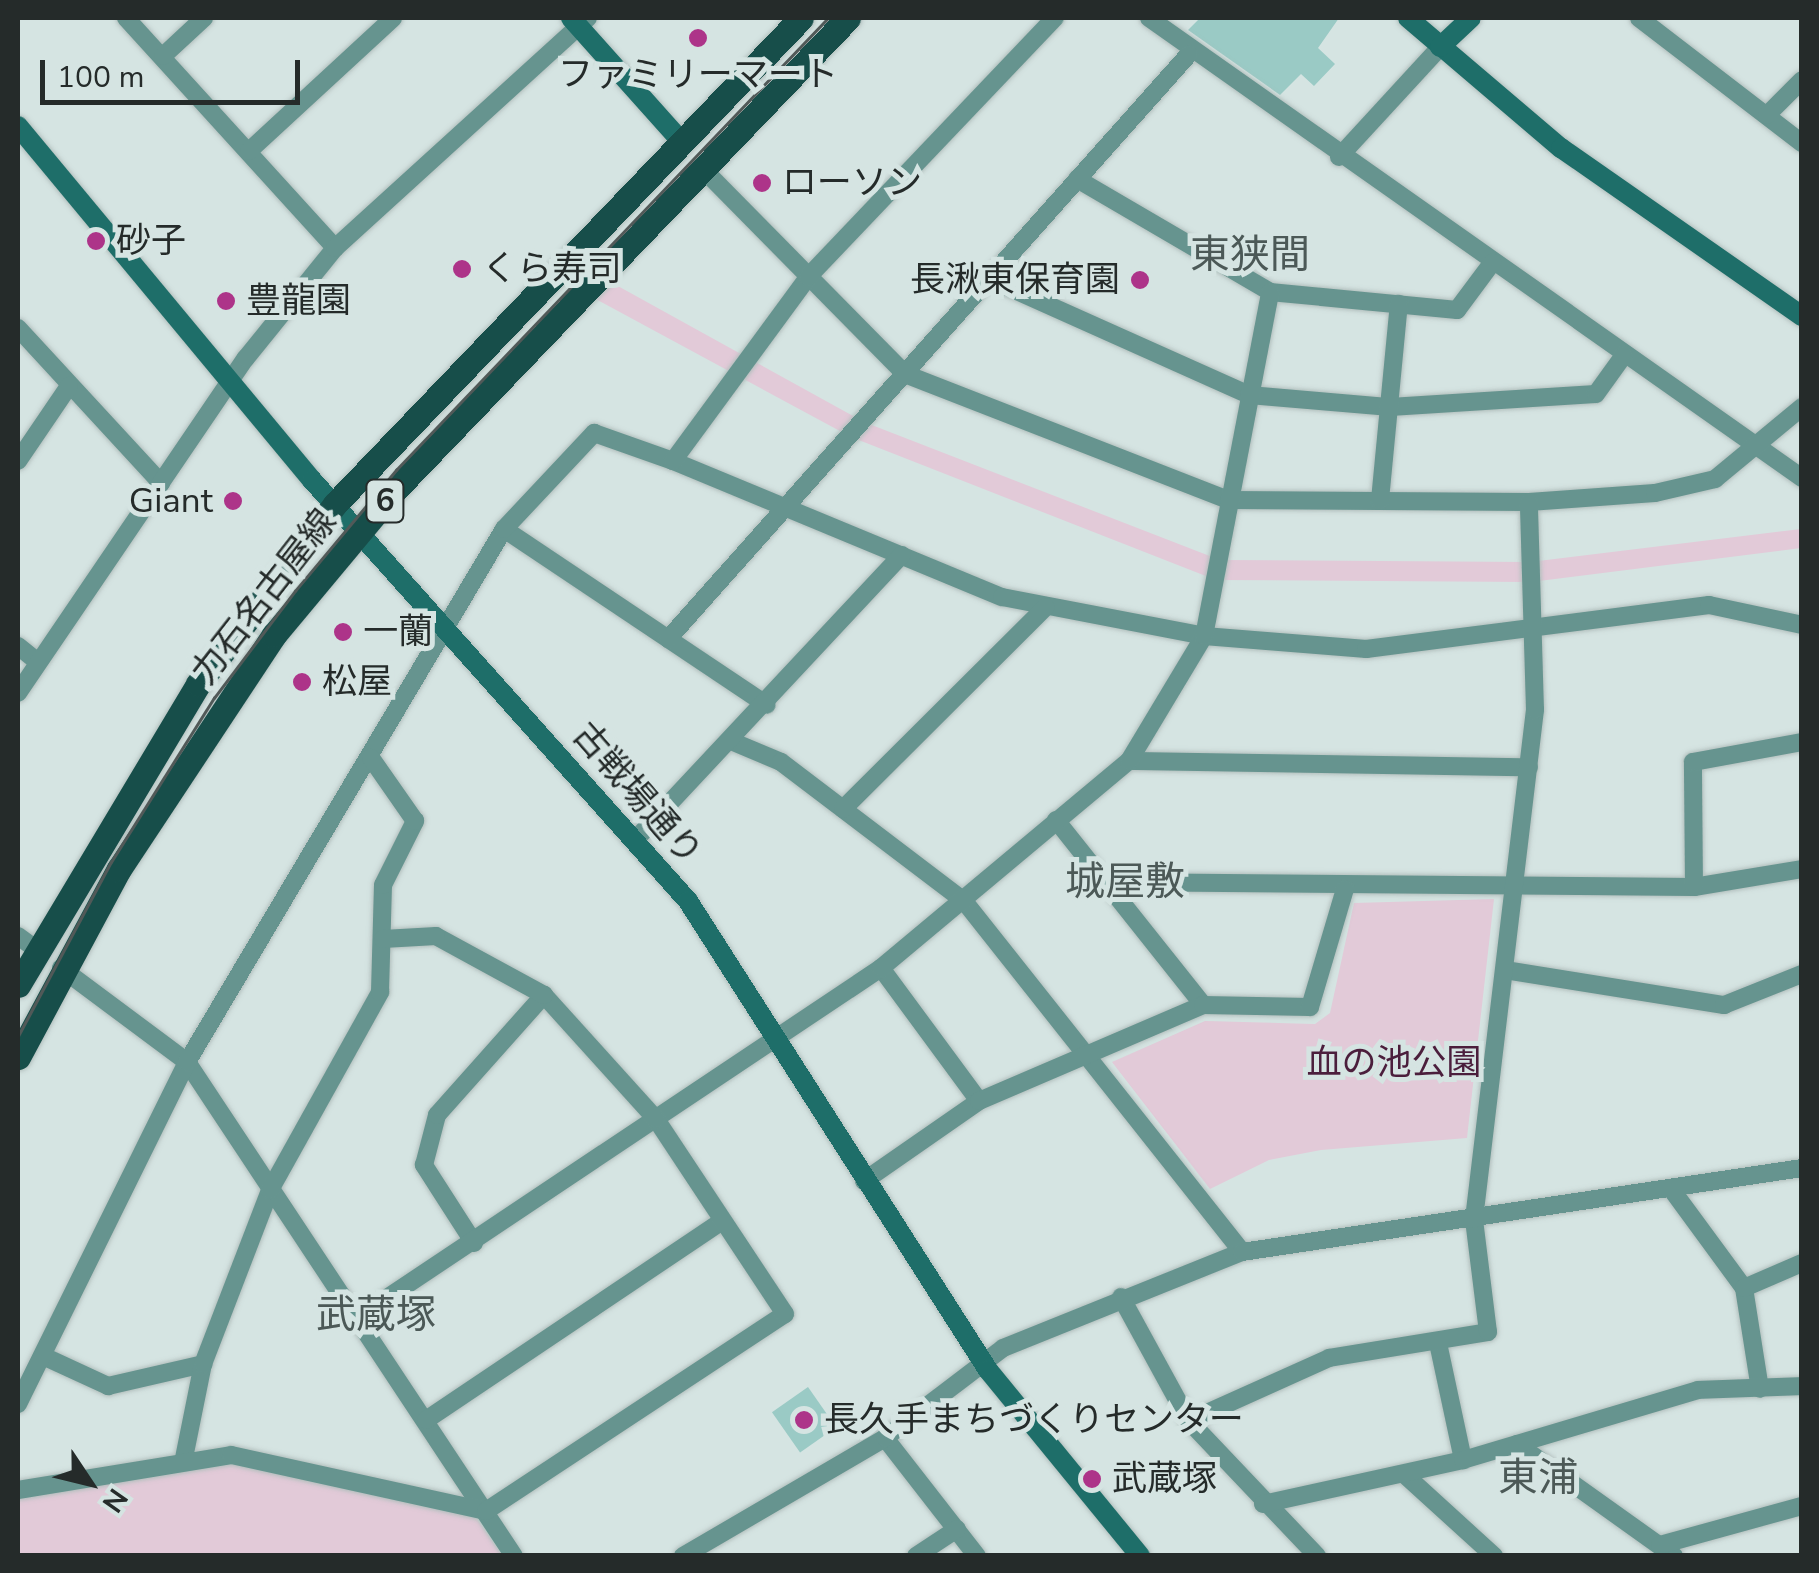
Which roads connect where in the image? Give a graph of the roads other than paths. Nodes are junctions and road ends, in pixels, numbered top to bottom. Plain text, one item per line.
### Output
1 (126, 18) edge
2 (204, 18) edge
3 (393, 18) edge
4 (801, 18) edge
5 (848, 18) edge
6 (1055, 18) edge
7 (1150, 18) edge
8 (1408, 18) edge
9 (1470, 18) edge
10 (1639, 18) edge
11 (580, 21) edge
12 (1667, 22) edge
13 (1440, 47) junction
14 (1189, 54) junction
15 (163, 56) junction
16 (1802, 80) edge
17 (1767, 115) junction
18 (18, 126) edge
19 (682, 142) junction
20 (1802, 143) edge
21 (249, 151) junction
22 (1339, 158) junction
23 (702, 167) junction
24 (1077, 179) junction
25 (336, 248) junction
26 (1492, 263) junction
27 (808, 277) junction
28 (990, 279) junction
29 (1270, 292) junction
30 (1399, 304) junction
31 (1802, 316) edge
32 (18, 328) edge
33 (1624, 355) junction
34 (905, 374) junction
35 (232, 380) junction
36 (69, 386) junction
37 (1249, 395) junction
38 (1390, 407) junction
39 (1802, 407) edge
40 (1758, 447) junction
41 (18, 461) edge
42 (673, 461) junction
43 (1802, 478) edge
44 (161, 483) junction
45 (1230, 500) junction
46 (1380, 500) junction
47 (1529, 502) junction
48 (336, 504) junction
49 (787, 508) junction
50 (504, 528) junction
51 (360, 531) junction
52 (902, 554) junction
53 (1046, 607) junction
54 (444, 625) junction
55 (1802, 625) edge
56 (1534, 628) junction
57 (1204, 636) junction
58 (668, 638) junction
59 (18, 646) edge
60 (36, 660) junction
61 (18, 693) edge
62 (767, 705) junction
63 (731, 742) junction
64 (1802, 742) edge
65 (371, 758) junction
66 (1129, 761) junction
67 (1528, 767) junction
68 (843, 808) junction
69 (1056, 820) junction
70 (636, 838) junction
71 (1802, 869) edge
72 (1106, 882) junction
73 (1694, 887) junction
74 (1345, 888) junction
75 (1513, 888) junction
76 (964, 902) junction
77 (384, 938) junction
78 (27, 942) edge
79 (61, 968) junction
80 (881, 968) junction
81 (1505, 970) junction
82 (1802, 974) edge
83 (18, 985) edge
84 (544, 996) junction
85 (1204, 1005) junction
86 (776, 1036) junction
87 (1090, 1053) junction
88 (18, 1058) edge
89 (187, 1062) junction
90 (978, 1101) junction
91 (656, 1119) junction
92 (1802, 1168) edge
93 (864, 1181) junction
94 (270, 1190) junction
95 (1672, 1190) junction
96 (1474, 1219) junction
97 (720, 1222) junction
98 (474, 1243) junction
99 (1242, 1252) junction
100 (1802, 1263) edge
101 (1744, 1288) junction
102 (1122, 1296) junction
103 (357, 1318) junction
104 (1438, 1343) junction
105 (42, 1356) junction
106 (982, 1362) junction
107 (204, 1364) junction
108 (1802, 1386) edge
109 (1760, 1389) junction
110 (18, 1404) edge
111 (426, 1420) junction
112 (1189, 1420) junction
113 (885, 1438) junction
114 (1518, 1444) junction
115 (184, 1458) junction
116 (1463, 1460) junction
117 (1404, 1474) junction
118 (18, 1490) edge
119 (1263, 1504) junction
120 (1802, 1506) edge
121 (486, 1511) junction
122 (956, 1529) junction
123 (1667, 1550) edge
124 (514, 1556) edge
125 (683, 1556) edge
126 (916, 1556) edge
127 (977, 1556) edge
128 (1140, 1556) edge
129 (1317, 1556) edge
130 (1494, 1556) edge

1 - 15 street
2 - 15 street
3 - 21 street
4 - 19 main road, 力石名古屋線 / 6
5 - 23 main road, 力石名古屋線 / 6
6 - 27 street
7 - 14 street
8 - 13 street
9 - 13 street
10 - 12 street
11 - 19 street
11 - 25 street
12 - 17 street
13 - 22 street
13 - 31 street
14 - 22 street
14 - 24 street
15 - 21 street
16 - 17 street
17 - 20 street
18 - 35 street, 古戦場通り
19 - 48 main road, 力石名古屋線 / 6
21 - 25 street
22 - 26 street
23 - 27 street
23 - 51 main road, 力石名古屋線 / 6
24 - 28 street
24 - 29 street
25 - 35 street
26 - 30 street
26 - 33 street
27 - 34 street
27 - 42 street
28 - 34 street
28 - 37 street
29 - 30 street
29 - 37 street
30 - 38 street
32 - 36 street
33 - 38 street
33 - 40 street
34 - 45 street
34 - 49 street
35 - 44 street
35 - 48 street, 古戦場通り
36 - 41 street
36 - 44 street
37 - 38 street
37 - 45 street
38 - 46 street
39 - 40 street
40 - 43 street
40 - 47 street
42 - 49 street
42 - 50 street
44 - 60 street
45 - 46 street
45 - 57 street
46 - 47 street
47 - 56 street
48 - 51 street, 古戦場通り
48 - 78 main road, 力石名古屋線 / 6
49 - 52 street
49 - 58 street
50 - 54 street
50 - 58 street
51 - 54 street, 古戦場通り
51 - 79 main road, 力石名古屋線 / 6
52 - 53 street
52 - 62 street
53 - 57 street
53 - 68 street
54 - 65 street
54 - 70 street, 古戦場通り
55 - 56 street
56 - 57 street
56 - 67 street
57 - 66 street
58 - 62 street
59 - 60 street
60 - 61 street
62 - 63 street
63 - 68 street
63 - 70 street
64 - 73 street
65 - 77 street
65 - 89 street
66 - 67 street
66 - 69 street
67 - 75 street
68 - 76 street
69 - 72 street
69 - 76 street
70 - 86 street, 古戦場通り
71 - 73 street
72 - 74 street
72 - 85 street
73 - 75 street
74 - 75 street
74 - 85 street
75 - 81 street
76 - 80 street
76 - 87 street
77 - 84 street
77 - 94 street
78 - 83 main road, 力石名古屋線 / 6
79 - 88 main road, 力石名古屋線 / 6
79 - 89 street
80 - 86 street
80 - 90 street
81 - 82 street
81 - 96 street
84 - 91 street
84 - 98 street
85 - 87 street
86 - 91 street
86 - 93 street, 古戦場通り
87 - 90 street
87 - 99 street
89 - 94 street
89 - 105 street
90 - 93 street
91 - 97 street
91 - 98 street
92 - 95 street
93 - 106 street, 古戦場通り
94 - 103 street
94 - 107 street
95 - 96 street
95 - 101 street
96 - 99 street
96 - 104 street
97 - 111 street
97 - 121 street
98 - 103 street
99 - 102 street
100 - 101 street
101 - 109 street
102 - 106 street
102 - 112 street
103 - 111 street
104 - 112 street
104 - 116 street
105 - 107 street
105 - 110 street
106 - 113 street
106 - 128 street, 古戦場通り
107 - 115 street
108 - 109 street
109 - 114 street
111 - 121 street
112 - 119 street
113 - 122 street
113 - 125 street
114 - 116 street
114 - 123 street
115 - 118 street
115 - 121 street
116 - 117 street
117 - 119 street
117 - 130 street
119 - 129 street
120 - 123 street
121 - 124 street
122 - 126 street
122 - 127 street

